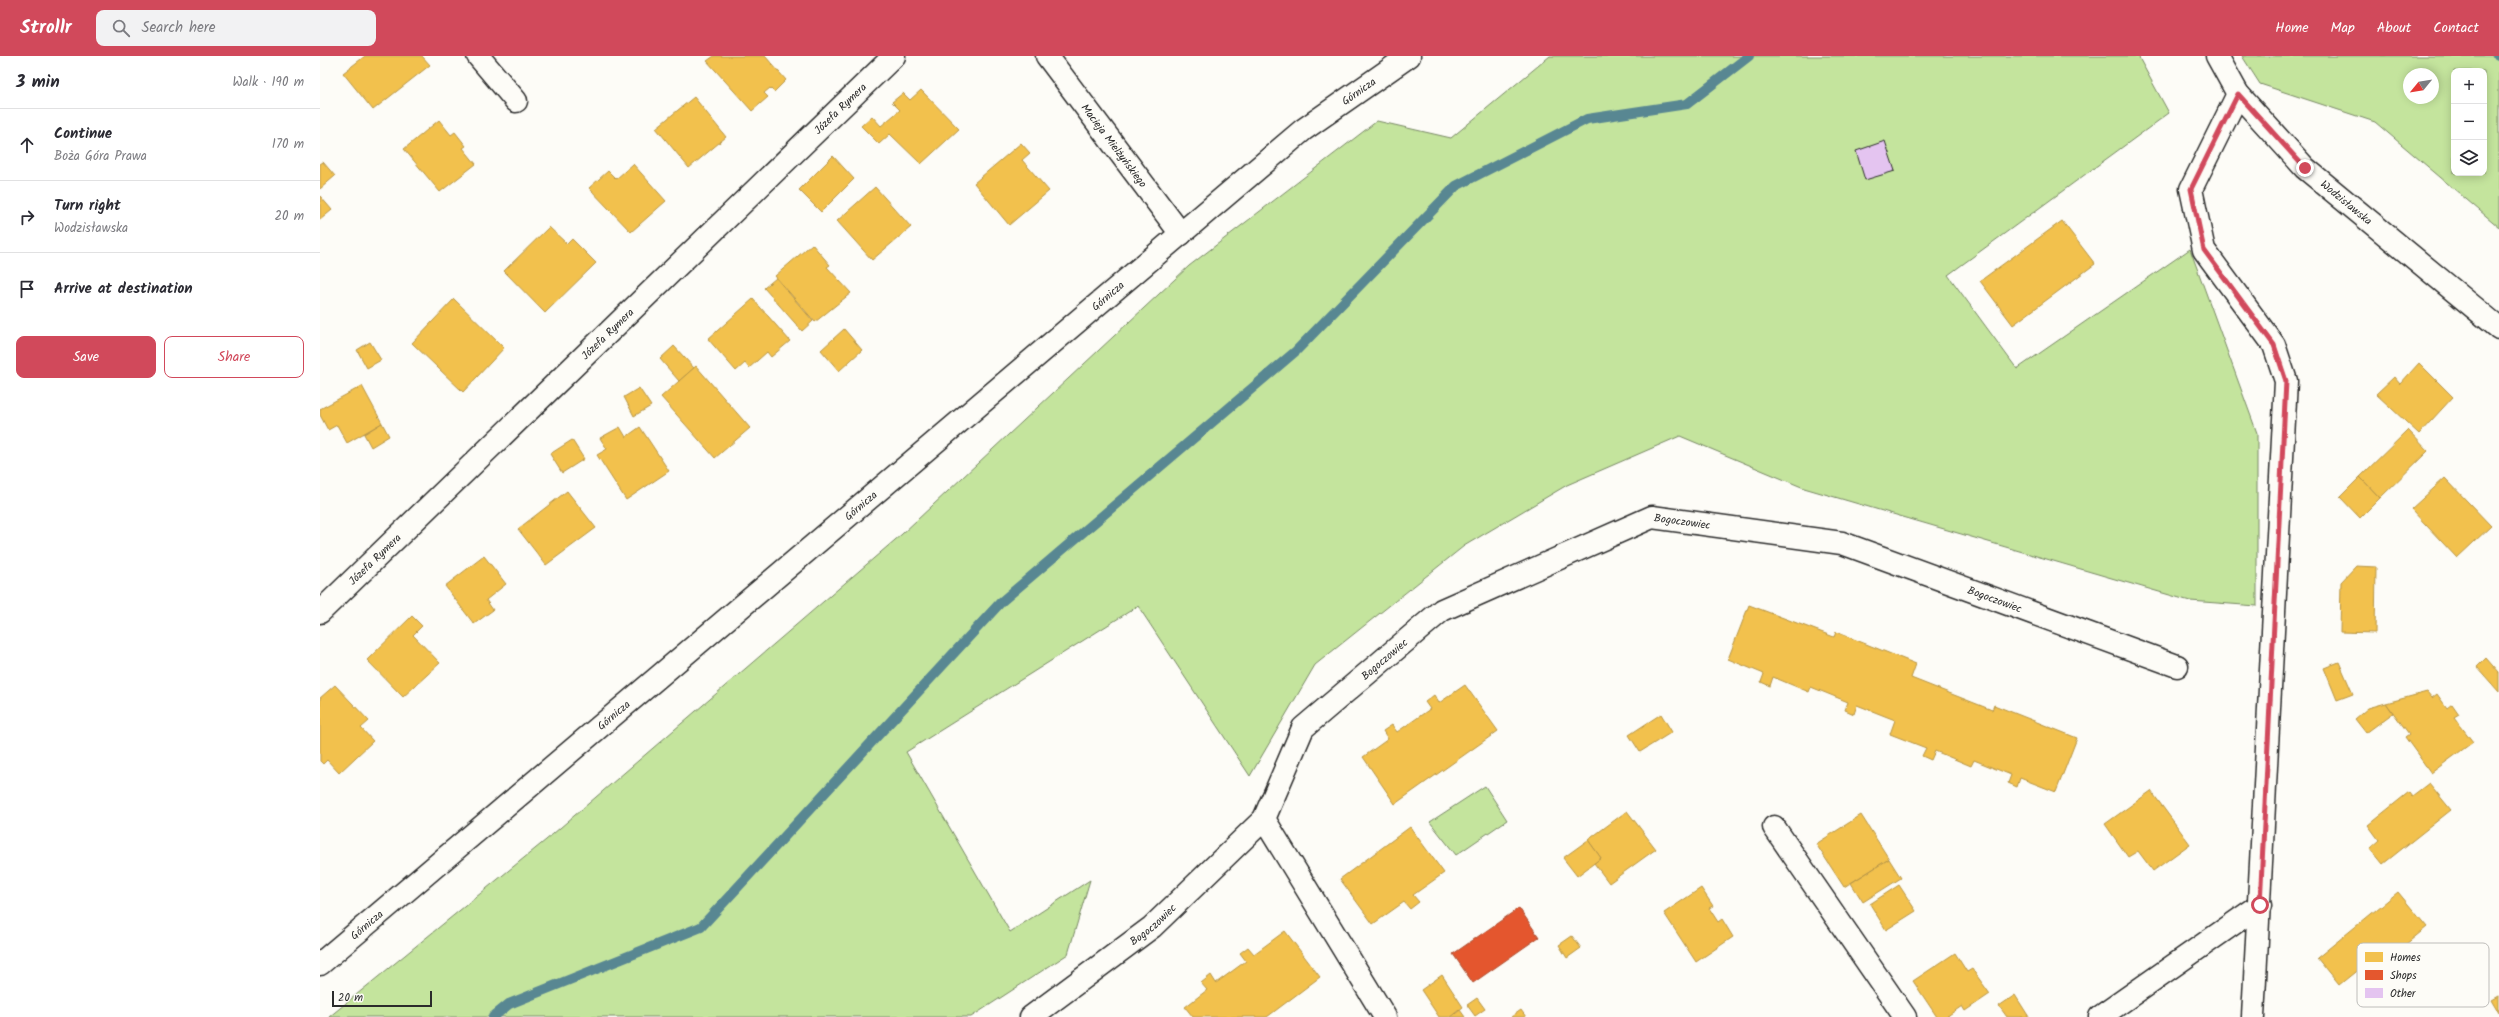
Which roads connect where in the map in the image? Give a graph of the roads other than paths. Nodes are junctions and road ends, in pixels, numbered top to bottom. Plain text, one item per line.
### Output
1 (478, 56) edge
2 (894, 56) edge
3 (1047, 56) edge
4 (1409, 56) edge
5 (2216, 56) edge
6 (2238, 94) junction
7 (516, 101) dead end
8 (1181, 234) junction
9 (2499, 328) edge
10 (320, 612) edge
11 (2177, 666) dead end
12 (1264, 820) junction
13 (1774, 827) dead end
14 (2260, 905) junction
15 (320, 964) edge
16 (1031, 1017) edge
17 (1385, 1017) edge
18 (1906, 1017) edge
19 (2100, 1017) edge
20 (2253, 1017) edge

1 - 7 street
2 - 10 street, Józefa Rymera
3 - 8 street, Macieja Mielżyńskiego
4 - 8 street, Górnicza
5 - 6 street, Wodzisławska
6 - 9 street, Wodzisławska
6 - 14 street
8 - 15 street, Górnicza
11 - 12 street, Bogoczowiec
12 - 16 street, Bogoczowiec
12 - 17 street
13 - 18 street
14 - 19 street
14 - 20 street

